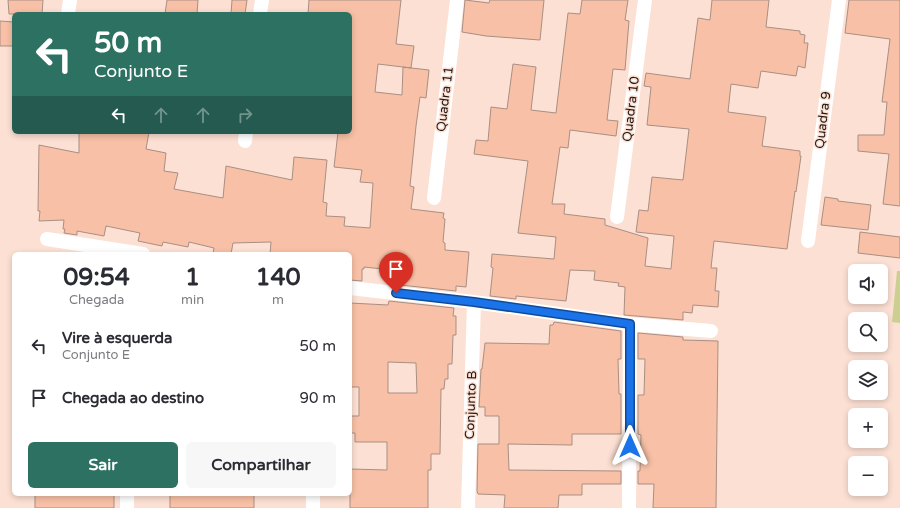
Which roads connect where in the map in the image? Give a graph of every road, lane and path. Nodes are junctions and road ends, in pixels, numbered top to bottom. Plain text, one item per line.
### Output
1 (70, 0) edge
2 (262, 0) edge
3 (457, 0) edge
4 (645, 0) edge
5 (839, 0) edge
6 (68, 12) edge
7 (260, 12) edge
8 (434, 198) dead end
9 (616, 217) dead end
10 (47, 239) dead end
11 (808, 241) dead end
12 (122, 252) edge
13 (352, 288) edge
14 (474, 302) junction
15 (630, 324) junction
16 (711, 331) dead end
17 (127, 496) edge
18 (313, 496) edge
19 (127, 508) edge
20 (313, 508) edge
21 (468, 508) edge
22 (629, 508) edge

1 - 6 street
2 - 7 street
3 - 8 street, Quadra 11
4 - 9 street, Quadra 10
5 - 11 street, Quadra 9
10 - 12 street
13 - 14 street
14 - 15 street
14 - 21 street, Conjunto B
15 - 16 street
15 - 22 street
17 - 19 street
18 - 20 street

